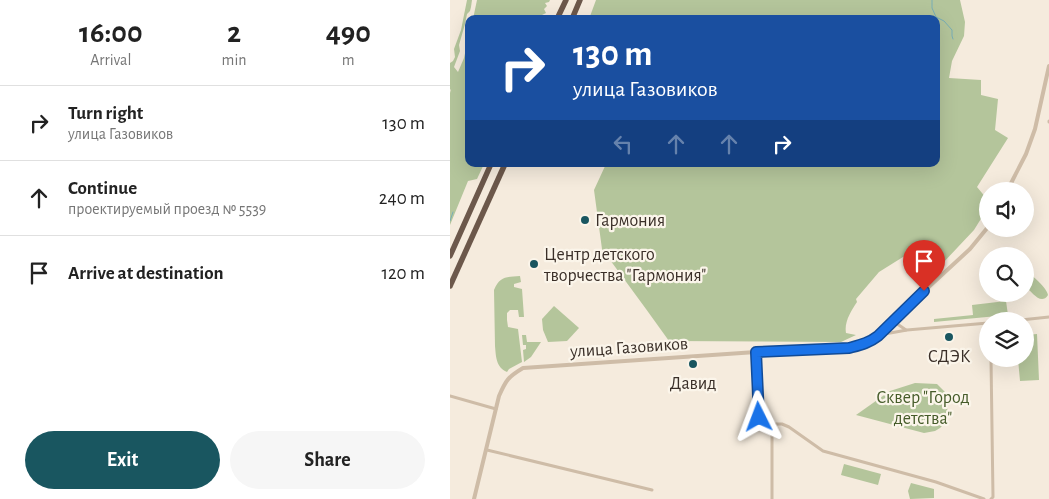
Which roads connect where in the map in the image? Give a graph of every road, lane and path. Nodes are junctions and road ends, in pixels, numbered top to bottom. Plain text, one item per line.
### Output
1 (566, 0) edge
2 (580, 0) edge
3 (559, 15) edge
4 (574, 15) edge
5 (1049, 66) edge
6 (490, 167) edge
7 (505, 167) edge
8 (1012, 182) edge
9 (980, 237) edge
10 (450, 256) edge
11 (450, 286) edge
12 (1049, 317) edge
13 (1034, 319) edge
14 (893, 321) junction
15 (979, 324) edge
16 (907, 330) junction
17 (878, 336) junction
18 (756, 352) junction
19 (990, 367) edge
20 (450, 396) edge
21 (496, 409) junction
22 (772, 424) junction
23 (487, 450) junction
24 (652, 490) dead end
25 (992, 498) edge
26 (474, 499) edge
27 (772, 499) edge
28 (984, 499) edge

1 - 3 highway
2 - 4 highway
5 - 8 street
6 - 10 highway
7 - 11 highway
9 - 14 street, улица Газовиков
12 - 13 street
14 - 16 street
14 - 17 street, улица Газовиков
15 - 16 street
16 - 17 street
17 - 18 street, улица Газовиков
18 - 21 street, улица Газовиков
18 - 22 street
19 - 25 street
20 - 21 street
21 - 23 street, улица Газовиков
22 - 27 street
22 - 28 street
23 - 24 street
23 - 26 street, улица Газовиков

